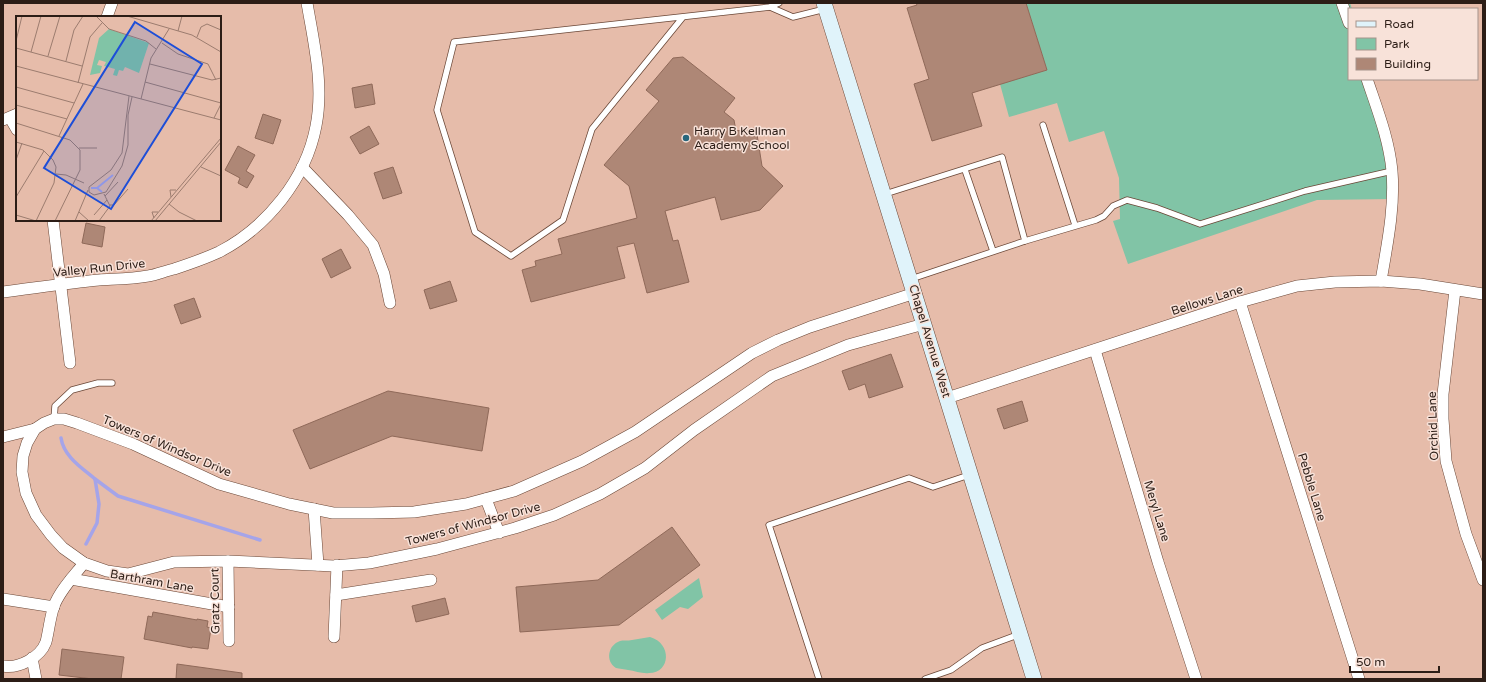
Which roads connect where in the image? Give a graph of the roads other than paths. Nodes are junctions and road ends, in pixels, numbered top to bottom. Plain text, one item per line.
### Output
1 (112, 3) edge
2 (307, 3) edge
3 (779, 3) edge
4 (1342, 3) edge
5 (825, 6) edge
6 (770, 7) junction
7 (107, 16) edge
8 (683, 17) junction
9 (1348, 21) edge
10 (1367, 80) edge
11 (10, 117) edge
12 (1043, 124) dead end
13 (16, 128) edge
14 (302, 167) junction
15 (965, 170) junction
16 (1392, 171) junction
17 (884, 194) junction
18 (53, 221) edge
19 (1075, 225) junction
20 (1025, 241) junction
21 (993, 251) junction
22 (1381, 281) junction
23 (62, 285) junction
24 (912, 286) junction
25 (1455, 290) junction
26 (3, 292) edge
27 (1483, 294) edge
28 (1240, 302) junction
29 (390, 303) dead end
30 (924, 324) junction
31 (1095, 350) junction
32 (70, 363) dead end
33 (112, 383) dead end
34 (947, 398) junction
35 (54, 419) junction
36 (35, 429) junction
37 (3, 437) edge
38 (971, 474) junction
39 (486, 499) junction
40 (314, 509) junction
41 (499, 533) junction
42 (228, 561) junction
43 (84, 563) junction
44 (318, 565) junction
45 (337, 566) junction
46 (71, 579) junction
47 (431, 580) dead end
48 (1483, 580) edge
49 (336, 595) junction
50 (3, 599) edge
51 (54, 607) junction
52 (229, 608) junction
53 (1021, 633) junction
54 (334, 637) dead end
55 (229, 641) dead end
56 (32, 658) junction
57 (3, 666) edge
58 (36, 679) edge
59 (819, 679) edge
60 (925, 679) edge
61 (1034, 679) edge
62 (1196, 679) edge
63 (1359, 679) edge

1 - 7 street
2 - 14 street, Valley Run Drive
3 - 6 lane
4 - 9 street
5 - 6 lane
5 - 17 main road, Chapel Avenue West
6 - 8 lane
8 - 8 lane
10 - 16 street
11 - 13 street
12 - 19 lane
14 - 23 street, Valley Run Drive
14 - 29 street
15 - 17 lane
15 - 20 lane
15 - 21 lane
16 - 19 lane
16 - 22 street
17 - 24 main road, Chapel Avenue West
18 - 23 street
19 - 20 lane
20 - 21 lane
21 - 24 lane
22 - 25 street, Bellows Lane
22 - 28 street, Bellows Lane
23 - 26 street, Valley Run Drive
23 - 32 street
24 - 30 main road, Chapel Avenue West
24 - 39 street, Towers of Windsor Drive
25 - 27 street, Bellows Lane
25 - 48 street, Orchid Lane
28 - 31 street, Bellows Lane
28 - 63 street, Pebble Lane
30 - 34 main road, Chapel Avenue West
30 - 41 street, Towers of Windsor Drive
31 - 34 street, Bellows Lane
31 - 62 street, Meryl Lane
33 - 35 lane
34 - 38 main road, Chapel Avenue West
35 - 36 street
35 - 40 street, Towers of Windsor Drive
36 - 37 street
36 - 43 street, Towers of Windsor Drive
38 - 53 main road, Chapel Avenue West
38 - 59 lane
39 - 40 street, Towers of Windsor Drive
39 - 41 street
40 - 44 street
41 - 45 street, Towers of Windsor Drive
42 - 43 street, Towers of Windsor Drive
42 - 44 street, Towers of Windsor Drive
42 - 52 street, Gratz Court
43 - 46 street
44 - 45 street, Towers of Windsor Drive
45 - 49 street
46 - 51 street
46 - 52 street, Barthram Lane
47 - 49 street
49 - 54 street
50 - 51 street
51 - 56 street
52 - 55 street, Gratz Court
53 - 60 lane
53 - 61 main road, Chapel Avenue West
56 - 57 street
56 - 58 street

